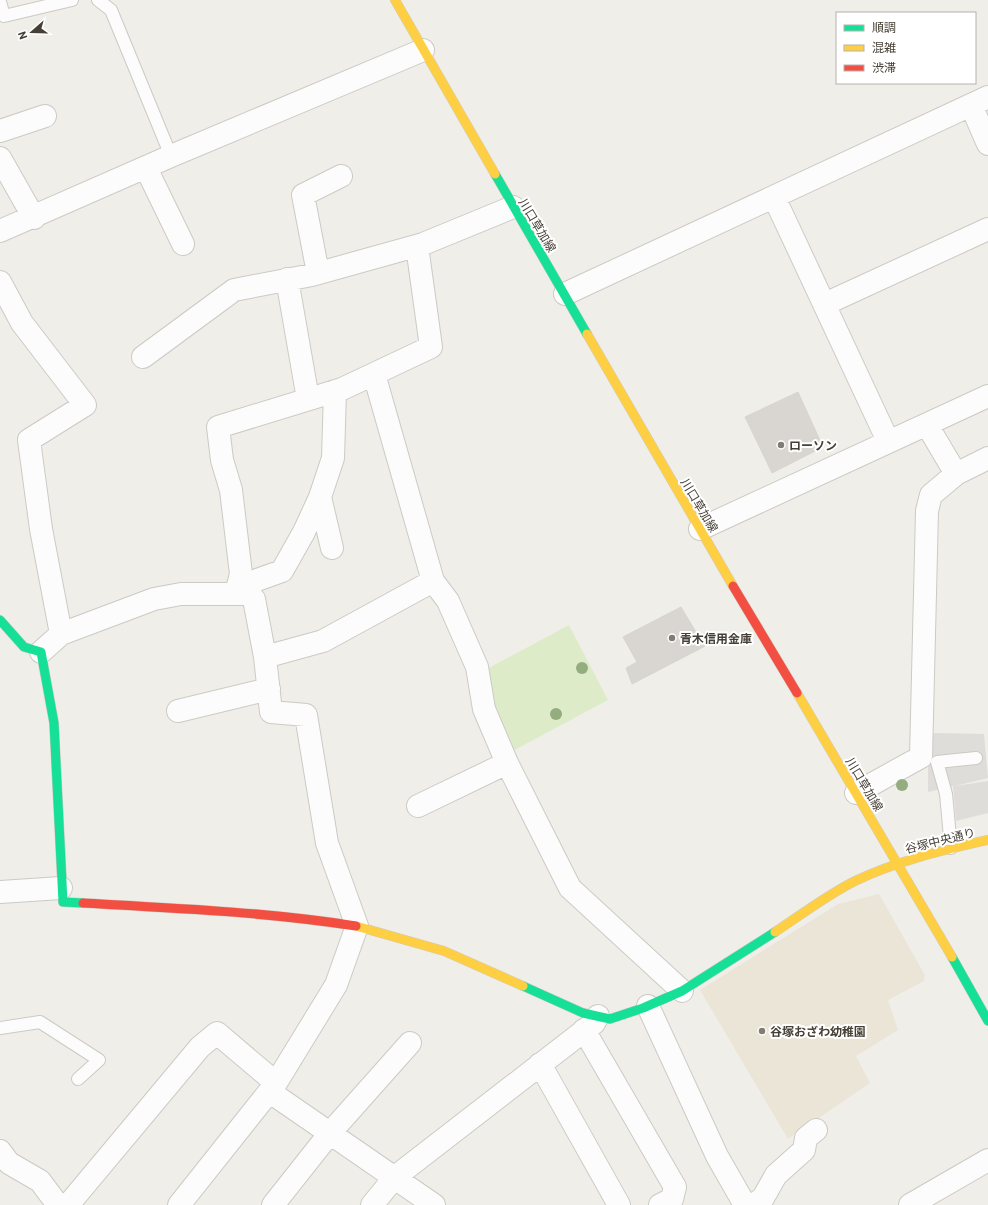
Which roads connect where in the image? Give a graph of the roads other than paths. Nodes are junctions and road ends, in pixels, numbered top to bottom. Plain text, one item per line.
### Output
1 (72, 0) edge
2 (98, 0) edge
3 (395, 0) edge
4 (0, 2) edge
5 (423, 50) junction
6 (979, 101) edge
7 (45, 116) dead end
8 (0, 131) edge
9 (988, 144) edge
10 (171, 156) junction
11 (0, 158) edge
12 (146, 168) junction
13 (341, 176) dead end
14 (774, 197) junction
15 (513, 207) junction
16 (34, 218) junction
17 (988, 229) edge
18 (0, 231) edge
19 (183, 244) dead end
20 (417, 246) junction
21 (318, 273) junction
22 (288, 279) junction
23 (0, 282) edge
24 (565, 294) junction
25 (825, 304) junction
26 (143, 357) dead end
27 (374, 374) junction
28 (335, 391) junction
29 (988, 396) edge
30 (308, 400) junction
31 (927, 425) junction
32 (888, 440) junction
33 (988, 458) edge
34 (956, 474) junction
35 (320, 497) junction
36 (700, 529) junction
37 (332, 548) dead end
38 (433, 581) junction
39 (236, 593) junction
40 (4, 632) edge
41 (61, 634) junction
42 (41, 652) junction
43 (265, 657) junction
44 (269, 688) junction
45 (178, 711) dead end
46 (976, 758) dead end
47 (507, 763) junction
48 (856, 793) junction
49 (418, 806) dead end
50 (988, 840) edge
51 (951, 848) junction
52 (898, 863) junction
53 (61, 888) junction
54 (0, 892) edge
55 (357, 926) junction
56 (682, 991) junction
57 (648, 1006) junction
58 (988, 1021) edge
59 (591, 1023) junction
60 (0, 1028) edge
61 (410, 1043) dead end
62 (540, 1064) junction
63 (78, 1079) dead end
64 (273, 1088) junction
65 (816, 1130) dead end
66 (330, 1133) junction
67 (0, 1151) edge
68 (988, 1160) edge
69 (395, 1176) junction
70 (58, 1205) edge
71 (68, 1205) edge
72 (179, 1205) edge
73 (273, 1205) edge
74 (372, 1205) edge
75 (434, 1205) edge
76 (619, 1205) edge
77 (660, 1205) edge
78 (745, 1205) edge
79 (753, 1205) edge
80 (910, 1205) edge

1 - 4 lane
2 - 10 lane
3 - 5 street, 川口草加線
5 - 10 street
5 - 15 street, 川口草加線
6 - 9 street
6 - 14 street
7 - 8 street
10 - 12 street
11 - 16 street
12 - 16 street
12 - 19 street
13 - 21 street
14 - 24 street
14 - 25 street
15 - 20 street
15 - 24 street, 川口草加線
16 - 18 street
17 - 25 street
20 - 21 street
20 - 27 street
21 - 22 street
22 - 26 street
22 - 30 street
23 - 41 street
24 - 36 street, 川口草加線
25 - 32 street
27 - 28 street
27 - 38 street
28 - 30 street
28 - 35 street
29 - 31 street
30 - 39 street
31 - 32 street
31 - 34 street
32 - 36 street
33 - 34 street
34 - 48 street
35 - 37 street
35 - 39 street
36 - 48 street, 川口草加線
38 - 43 street
38 - 47 street
39 - 41 street
39 - 43 street
40 - 42 street
41 - 42 street
42 - 53 street
43 - 44 street
44 - 45 street
44 - 55 street
46 - 51 lane
47 - 49 street
47 - 56 street
48 - 52 street, 川口草加線
50 - 51 street, 谷塚中央通り
51 - 52 street, 谷塚中央通り
52 - 56 street, 谷塚中央通り
52 - 58 street, 川口草加線
53 - 54 street
53 - 55 street, 谷塚中央通り
55 - 59 street, 谷塚中央通り
55 - 64 street
56 - 57 street, 谷塚中央通り
57 - 59 street, 谷塚中央通り
57 - 78 street
59 - 62 street
59 - 77 street
60 - 63 lane
61 - 66 street
62 - 69 street
62 - 76 street
64 - 66 street
64 - 71 street
64 - 72 street
65 - 79 street
66 - 69 street
66 - 73 street
67 - 70 street
68 - 80 street
69 - 74 street
69 - 75 street

